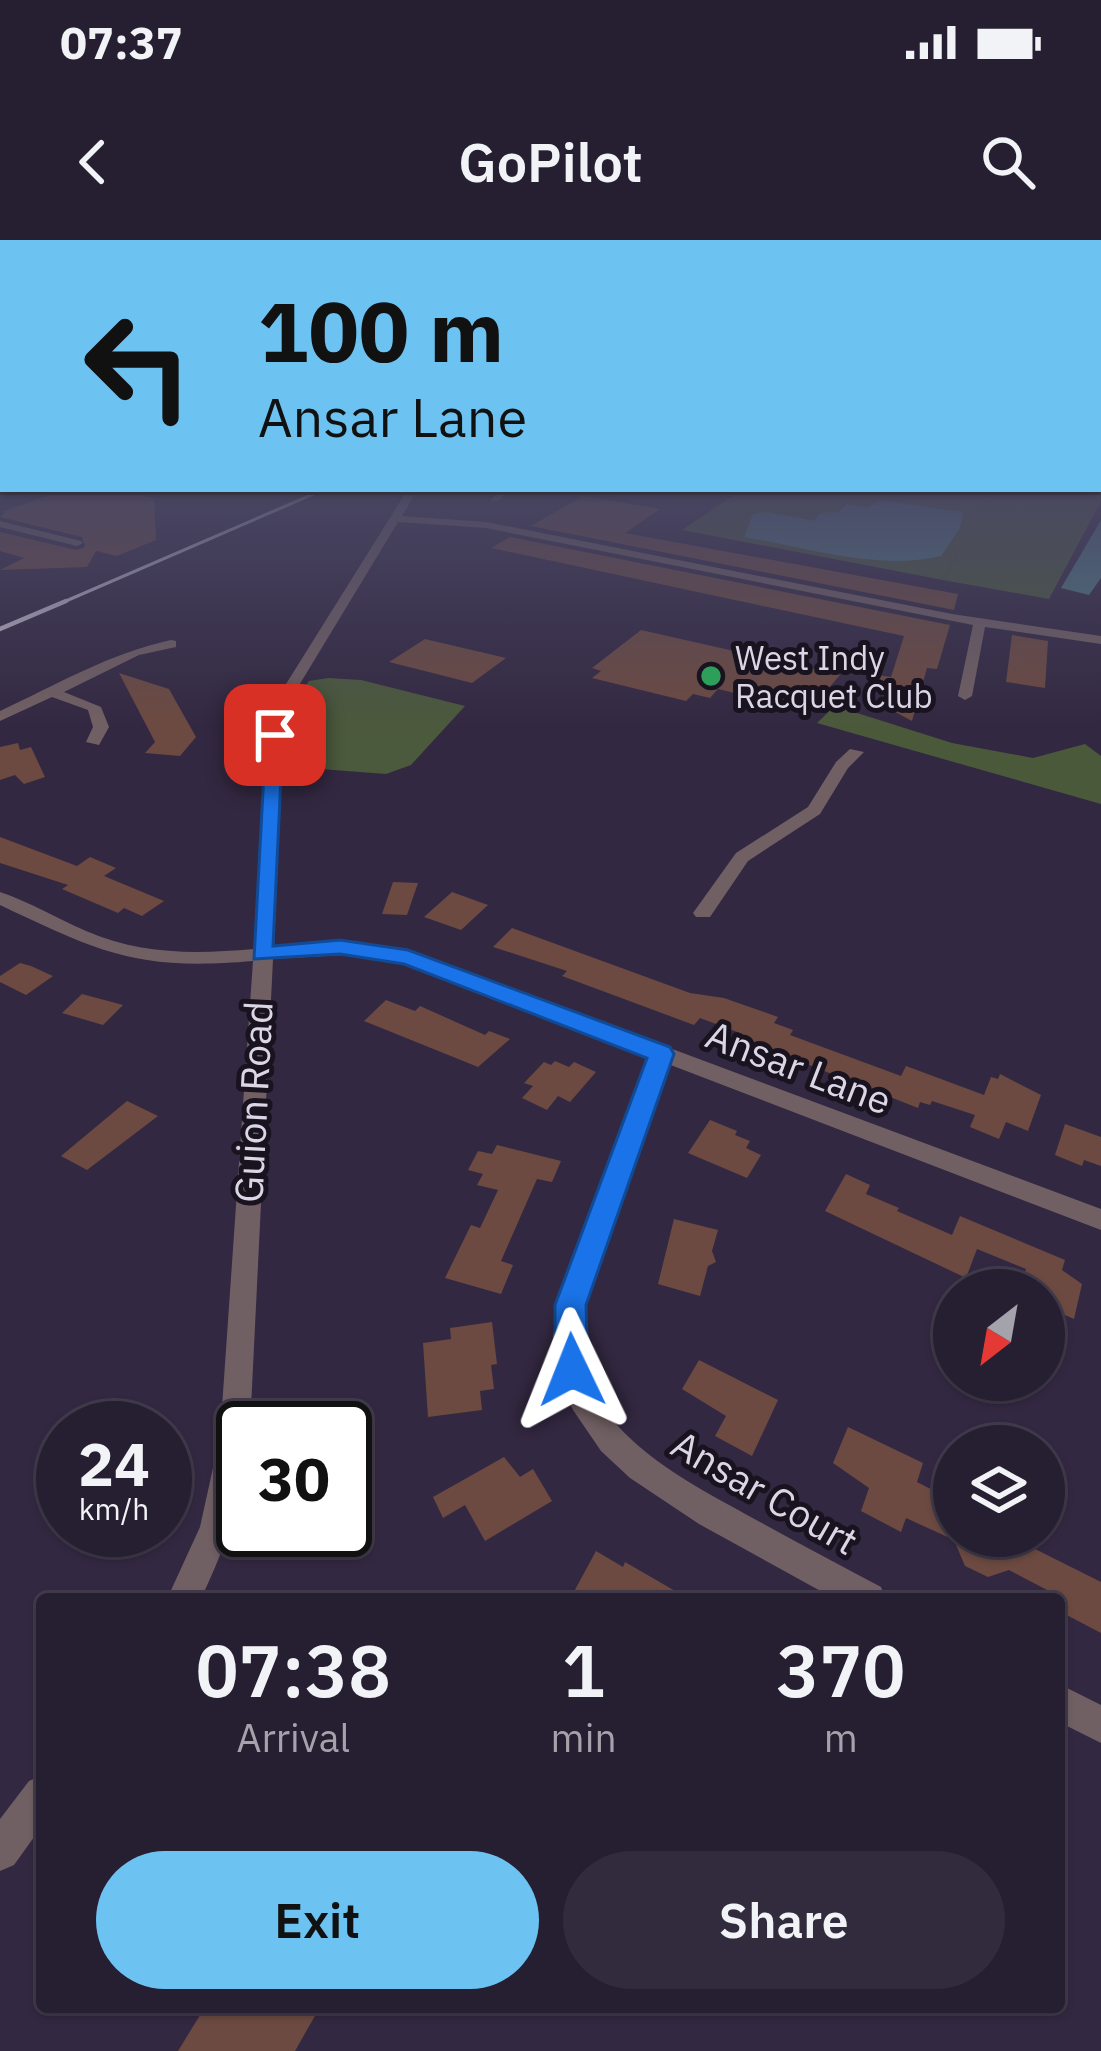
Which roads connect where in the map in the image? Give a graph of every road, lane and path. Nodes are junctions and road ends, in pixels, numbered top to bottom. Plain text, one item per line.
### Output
1 (372, 559) edge
2 (658, 559) edge
3 (980, 621) junction
4 (1101, 640) edge
5 (171, 644) dead end
6 (51, 692) junction
7 (965, 696) dead end
8 (0, 717) edge
9 (94, 742) dead end
10 (856, 752) dead end
11 (0, 898) edge
12 (703, 914) dead end
13 (262, 954) junction
14 (661, 1054) junction
15 (1101, 1220) edge
16 (187, 1593) edge
17 (857, 1593) edge
18 (1065, 1705) edge
19 (1101, 1725) edge
20 (36, 1802) edge
21 (0, 1852) edge

1 - 13 street, Guion Road
2 - 3 street
3 - 4 street
3 - 7 street
5 - 6 street
6 - 8 street
6 - 9 street
10 - 12 street
11 - 13 street, Ansar Lane
13 - 14 street, Ansar Lane
13 - 16 street, Guion Road
14 - 15 street, Ansar Lane
14 - 17 street, Ansar Court
18 - 19 street
20 - 21 street

